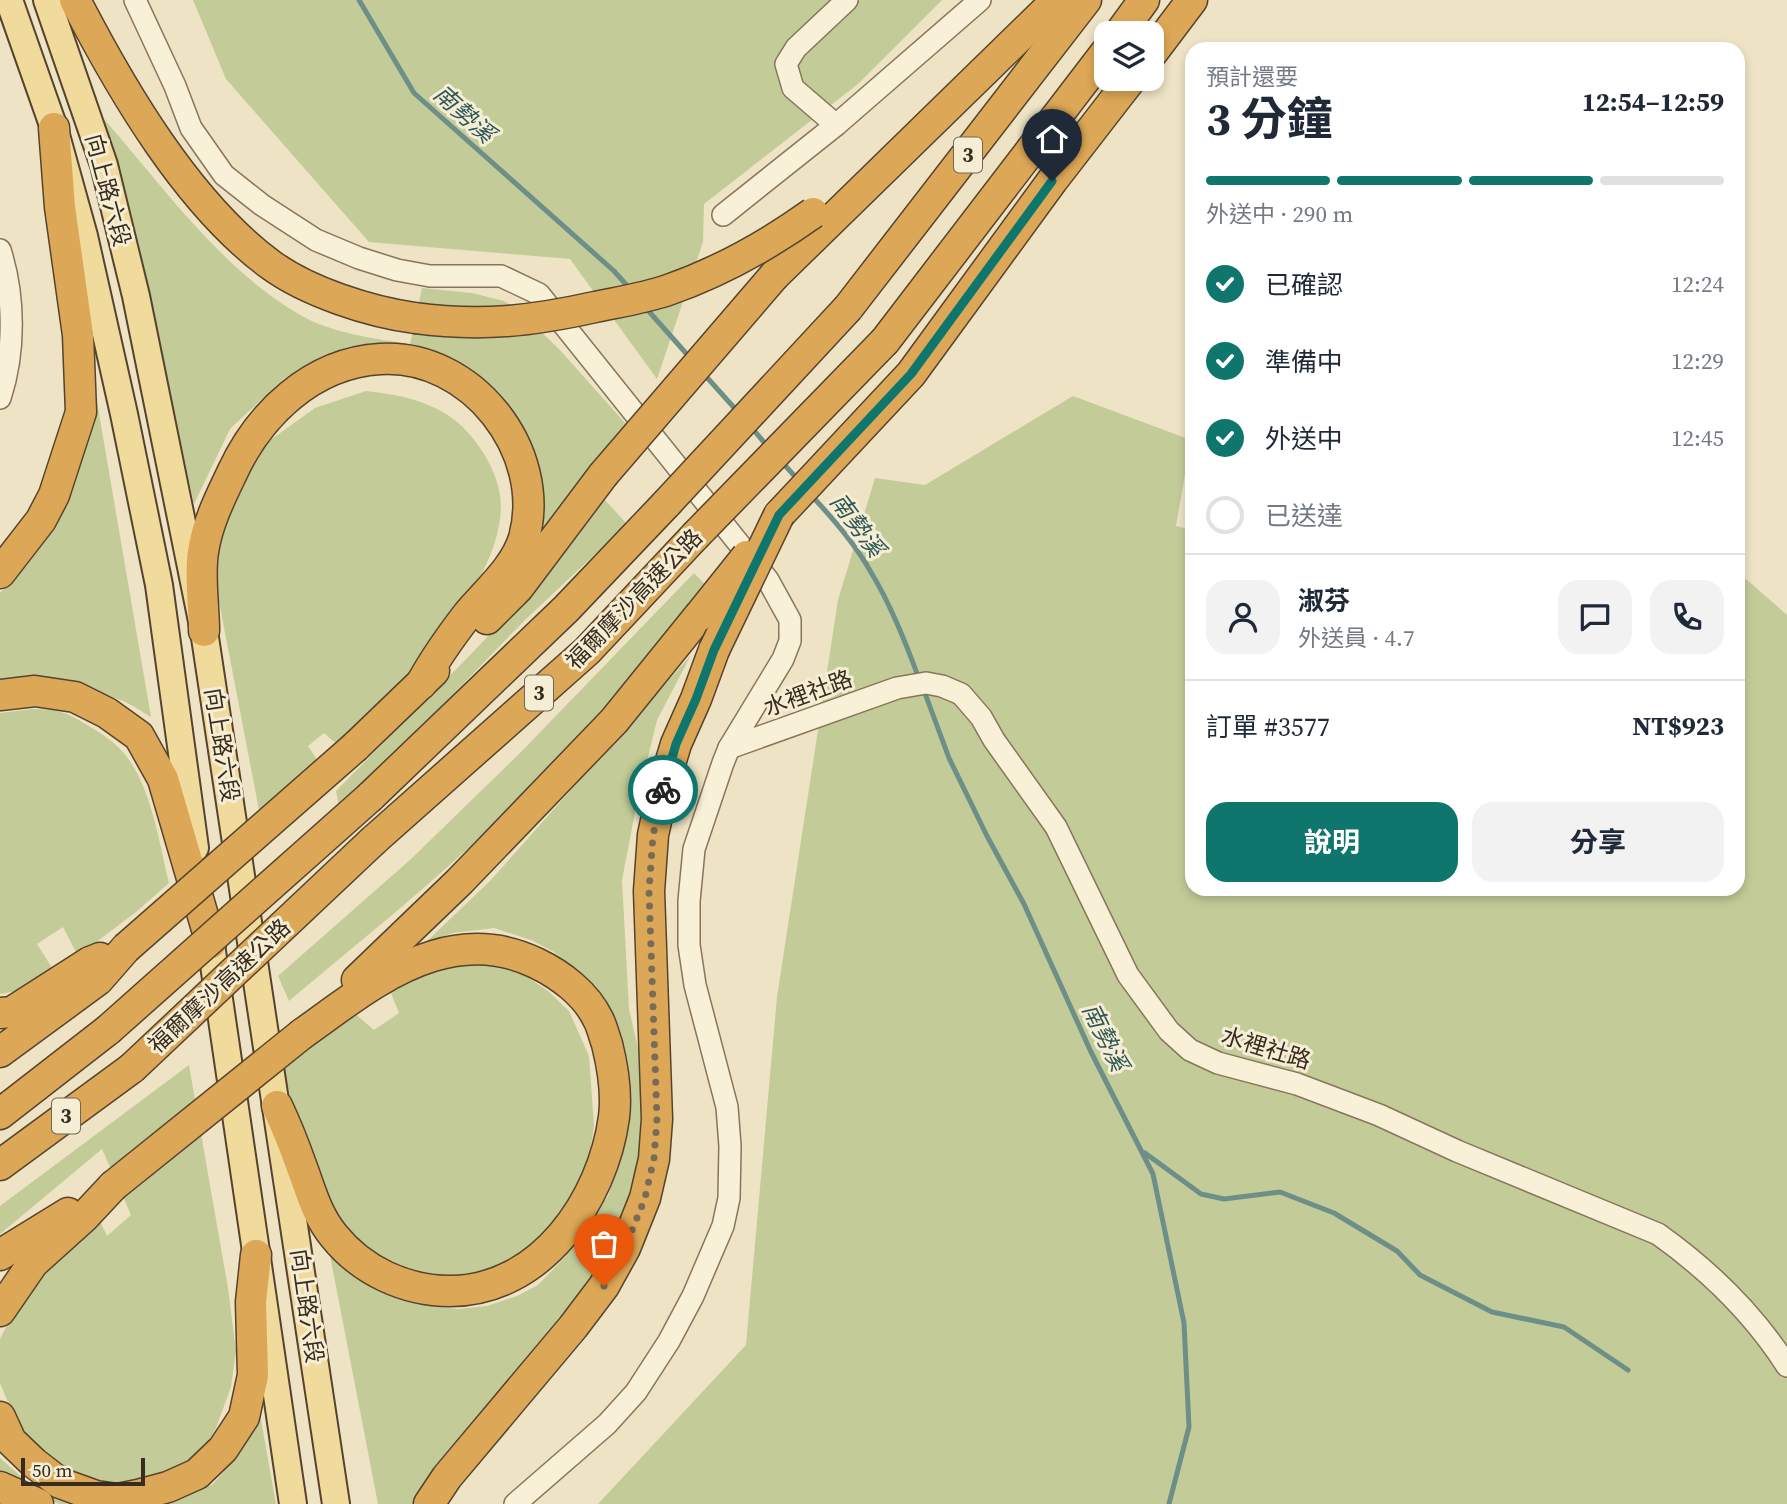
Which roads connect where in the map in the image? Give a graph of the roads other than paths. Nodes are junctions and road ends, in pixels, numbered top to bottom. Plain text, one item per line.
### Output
1 (9, 0) edge
2 (47, 0) edge
3 (75, 0) edge
4 (135, 0) edge
5 (847, 0) edge
6 (980, 0) edge
7 (1057, 0) edge
8 (1086, 0) edge
9 (1144, 0) edge
10 (1192, 0) edge
11 (1129, 21) edge
12 (1164, 37) edge
13 (1094, 68) edge
14 (971, 86) junction
15 (1123, 91) edge
16 (836, 125) junction
17 (54, 128) junction
18 (723, 215) dead end
19 (0, 250) edge
20 (0, 398) edge
21 (779, 515) junction
22 (0, 573) edge
23 (204, 631) junction
24 (421, 684) junction
25 (0, 695) edge
26 (729, 748) junction
27 (211, 943) junction
28 (126, 948) junction
29 (0, 1013) edge
30 (302, 1034) junction
31 (0, 1052) edge
32 (277, 1106) junction
33 (0, 1114) edge
34 (0, 1165) edge
35 (113, 1186) junction
36 (0, 1255) edge
37 (256, 1255) junction
38 (0, 1311) edge
39 (1787, 1366) edge
40 (0, 1417) edge
41 (0, 1487) edge
42 (38, 1504) edge
43 (293, 1504) edge
44 (337, 1504) edge
45 (429, 1504) edge
46 (515, 1504) edge

1 - 17 main road, 向上路六段
2 - 23 main road, 向上路六段
3 - 14 highway, bridge
4 - 26 street
5 - 16 street
6 - 16 street
7 - 14 highway
8 - 33 highway, 福爾摩沙高速公路 / 3, bridge
9 - 11 highway
10 - 12 highway
13 - 34 highway, 福爾摩沙高速公路 / 3, bridge
14 - 24 highway, bridge
15 - 21 highway
16 - 18 street
17 - 22 highway
17 - 27 main road, 向上路六段
19 - 20 street
21 - 30 highway, bridge
21 - 45 highway, bridge
23 - 24 highway
23 - 32 main road, 向上路六段
24 - 28 highway, bridge
25 - 27 highway
26 - 39 street, 水裡社路
26 - 46 street
27 - 37 main road, 向上路六段
28 - 29 highway
28 - 31 highway
30 - 32 highway
30 - 35 highway, bridge
32 - 44 main road, 向上路六段
35 - 36 highway
35 - 38 highway
37 - 40 highway
37 - 43 main road, 向上路六段
41 - 42 highway

